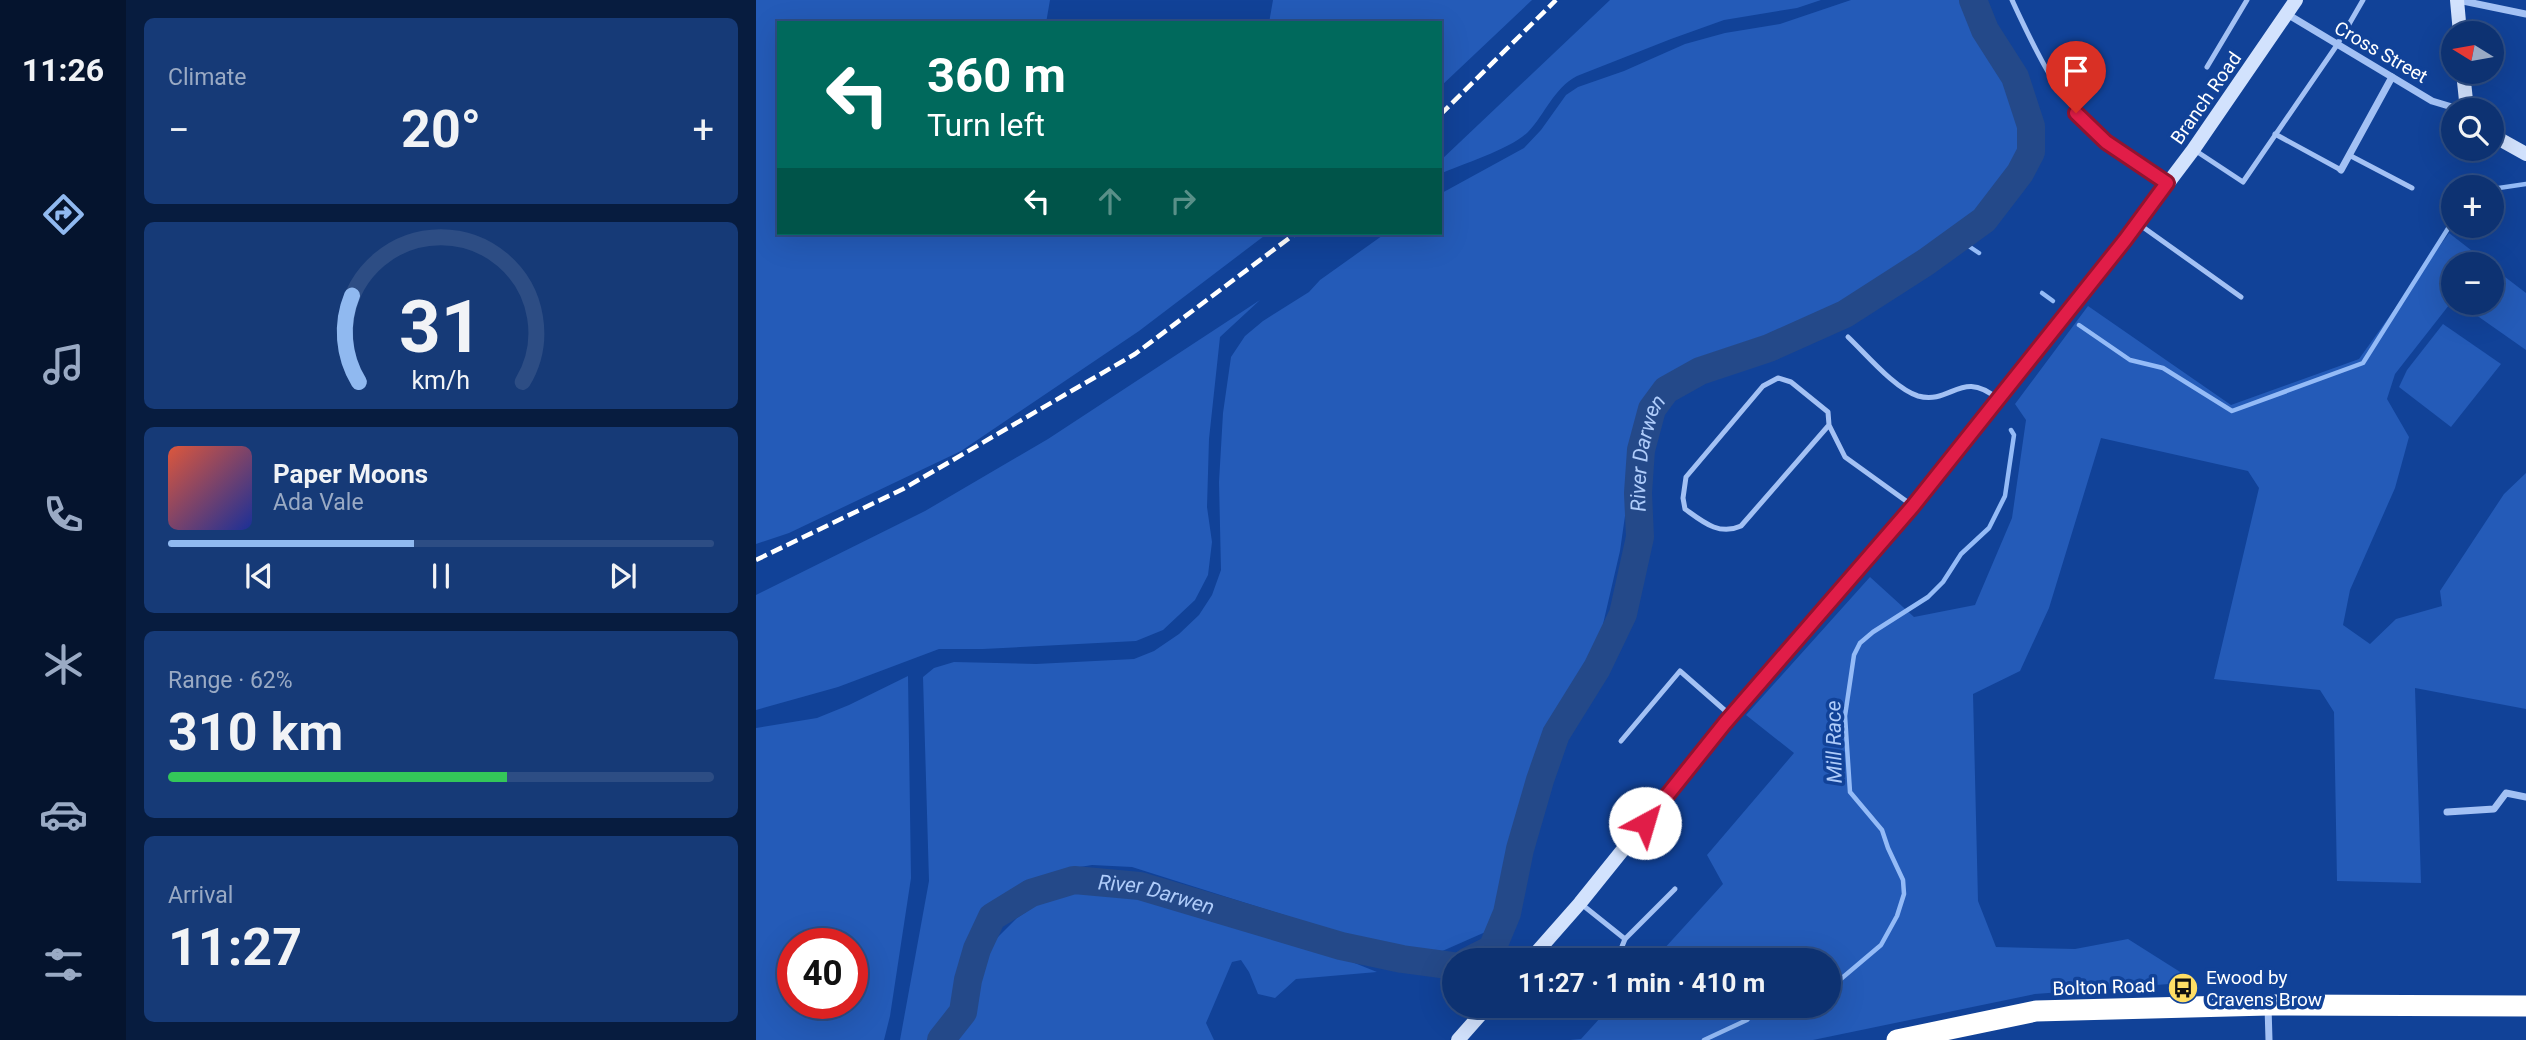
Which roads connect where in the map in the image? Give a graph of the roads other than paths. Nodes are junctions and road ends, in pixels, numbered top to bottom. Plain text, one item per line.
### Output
1 (2012, 0) edge
2 (2247, 0) edge
3 (2296, 0) edge
4 (2363, 0) edge
5 (2458, 0) edge
6 (2287, 14) junction
7 (2526, 14) edge
8 (2459, 21) edge
9 (2337, 45) junction
10 (2207, 66) dead end
11 (2392, 77) junction
12 (2441, 104) edge
13 (2275, 134) junction
14 (2504, 142) edge
15 (2193, 150) junction
16 (2526, 154) edge
17 (2349, 155) junction
18 (2341, 170) joint
19 (2167, 183) junction
20 (2412, 188) dead end
21 (2137, 223) junction
22 (2241, 297) dead end
23 (1848, 337) dead end
24 (1998, 399) junction
25 (1829, 425) junction
26 (1913, 506) junction
27 (1731, 716) junction
28 (1621, 741) dead end
29 (2526, 797) edge
30 (2447, 812) dead end
31 (1675, 889) dead end
32 (1580, 903) junction
33 (1625, 939) junction
34 (1540, 948) edge
35 (1621, 948) edge
36 (2268, 1005) junction
37 (2526, 1006) edge
38 (1477, 1018) edge
39 (1458, 1040) edge
40 (1897, 1040) edge
41 (2269, 1040) edge

1 - 19 lane
2 - 10 lane
3 - 6 street, Branch Road
4 - 9 lane
5 - 7 street
5 - 8 street
6 - 9 street, Cross Street
6 - 15 street, Branch Road
9 - 11 street, Cross Street
9 - 13 lane
11 - 12 street, Cross Street
11 - 17 street
13 - 15 lane
13 - 18 lane
14 - 16 street
15 - 19 street, Branch Road
17 - 18 street
17 - 20 lane
19 - 21 street, Branch Road
21 - 22 lane
21 - 24 street, Branch Road
23 - 24 lane
24 - 26 street, Branch Road
25 - 25 lane
25 - 26 lane
26 - 27 street, Branch Road
27 - 28 lane
27 - 32 street, Branch Road
29 - 30 street
31 - 33 lane
32 - 33 lane
32 - 34 street, Branch Road
33 - 35 lane
36 - 37 highway, Bolton Road
36 - 40 highway, Bolton Road
36 - 41 street
38 - 39 street

